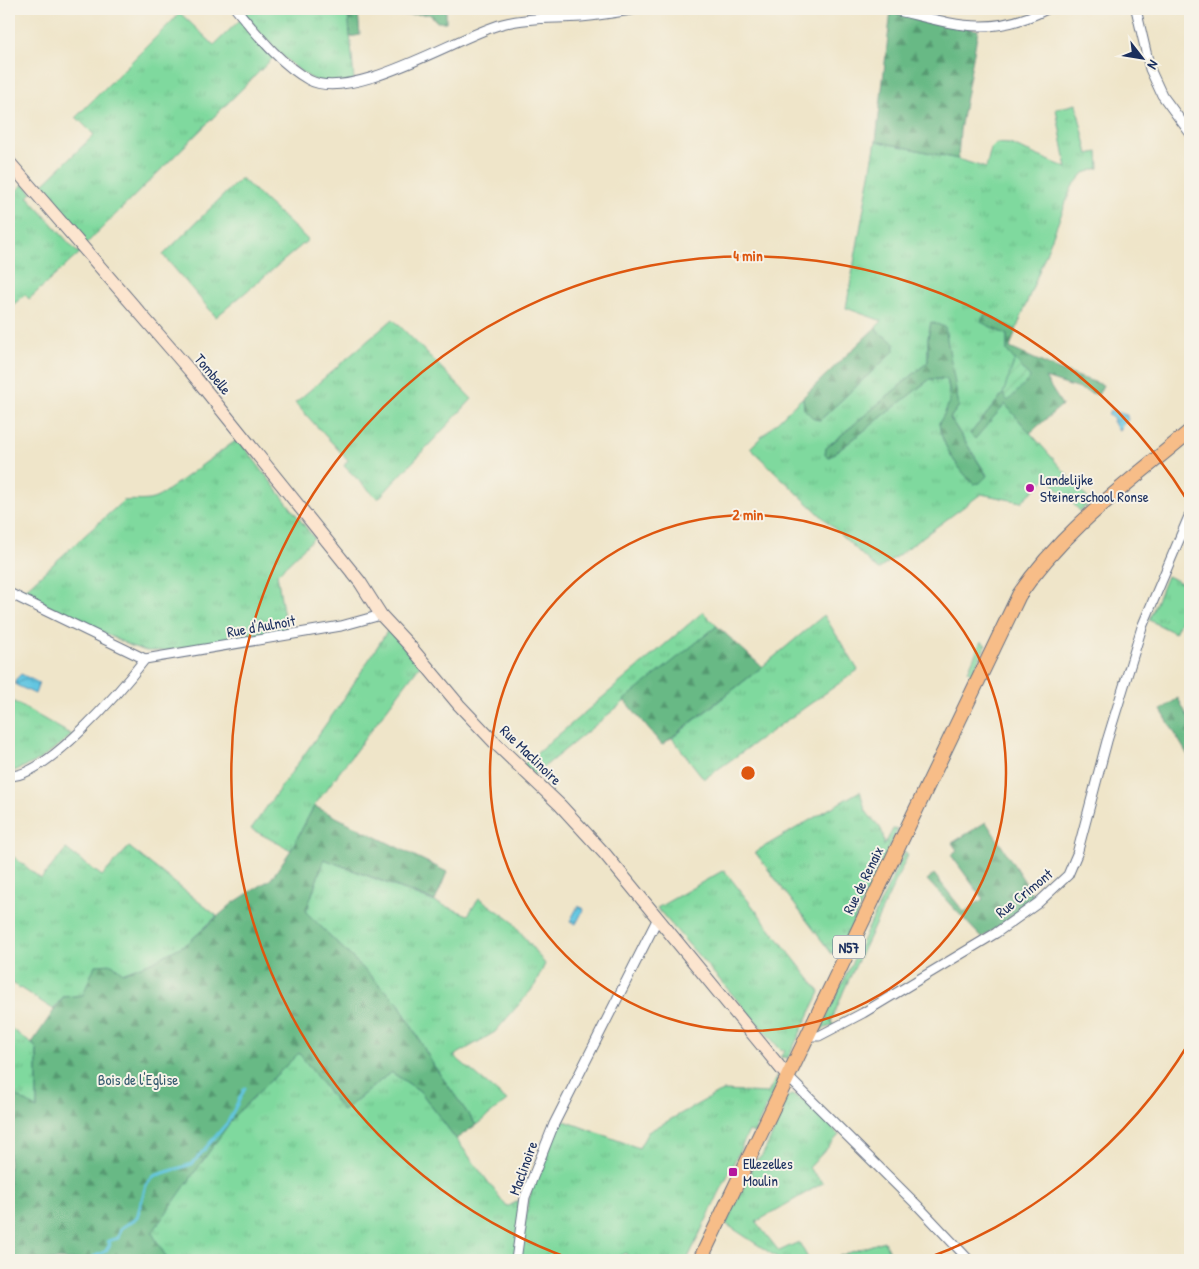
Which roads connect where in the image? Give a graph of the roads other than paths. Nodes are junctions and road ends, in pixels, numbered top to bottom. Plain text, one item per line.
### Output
1 (236, 9) edge
2 (637, 9) edge
3 (890, 9) edge
4 (1047, 9) edge
5 (1136, 9) edge
6 (1190, 133) edge
7 (9, 162) edge
8 (1190, 431) edge
9 (1190, 514) edge
10 (9, 593) edge
11 (381, 615) junction
12 (145, 659) junction
13 (9, 776) edge
14 (657, 920) junction
15 (807, 1036) junction
16 (788, 1077) junction
17 (516, 1260) edge
18 (700, 1260) edge
19 (969, 1260) edge

1 - 2 street
3 - 4 street
5 - 6 street
7 - 11 street, Tombelle
8 - 15 main road, Rue de Renaix / N57
9 - 15 street, Rue Crimont
10 - 12 street
11 - 12 street, Rue d'Aulnoit
11 - 14 street, Rue Maclinoire
12 - 13 street
14 - 16 street, Rue Maclinoire
14 - 17 street, Maclinoire
15 - 16 main road, Rue de Renaix / N57
16 - 18 main road, Rue de Renaix / N57
16 - 19 street

